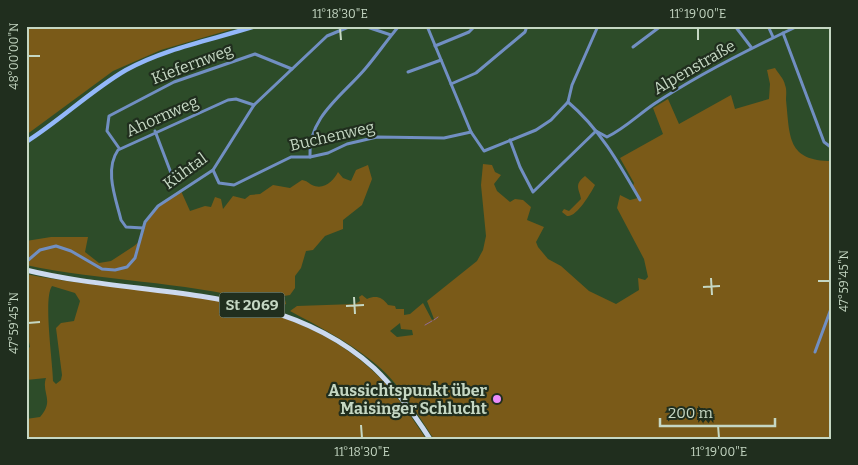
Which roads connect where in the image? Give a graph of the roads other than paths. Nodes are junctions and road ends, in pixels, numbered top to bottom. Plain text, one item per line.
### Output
1 (256, 26) edge
2 (351, 26) edge
3 (364, 26) edge
4 (399, 26) edge
5 (428, 26) edge
6 (475, 26) edge
7 (527, 26) edge
8 (598, 26) edge
9 (661, 26) edge
10 (735, 26) edge
11 (768, 26) edge
12 (798, 26) edge
13 (783, 33) junction
14 (391, 35) junction
15 (773, 37) junction
16 (436, 46) junction
17 (633, 47) dead end
18 (751, 47) junction
19 (441, 60) junction
20 (292, 69) junction
21 (408, 72) dead end
22 (451, 84) junction
23 (568, 102) junction
24 (254, 105) junction
25 (155, 131) junction
26 (596, 131) junction
27 (470, 132) junction
28 (510, 140) junction
29 (26, 142) edge
30 (119, 148) junction
31 (832, 148) edge
32 (310, 158) junction
33 (213, 170) junction
34 (171, 173) dead end
35 (640, 200) dead end
36 (143, 228) junction
37 (27, 260) edge
38 (26, 270) edge
39 (832, 306) edge
40 (815, 352) dead end
41 (430, 439) edge

1 - 29 street
2 - 20 street, Kühtal
3 - 14 street
4 - 14 street
5 - 16 street
6 - 16 street
7 - 22 street
8 - 23 street
9 - 17 street
10 - 18 street
11 - 15 street
12 - 13 street, Alpenstraße
13 - 15 street, Alpenstraße
13 - 31 street
14 - 32 street
15 - 18 street, Alpenstraße
16 - 19 street
18 - 26 street, Alpenstraße
19 - 21 street
19 - 22 street
20 - 24 street, Kühtal
20 - 30 street, Kiefernweg
22 - 27 street
23 - 26 street
23 - 28 street
24 - 25 street, Ahornweg
24 - 33 street, Kühtal
25 - 30 street, Ahornweg
25 - 34 street
26 - 28 street
26 - 35 street
27 - 28 street
27 - 32 street, Buchenweg
30 - 36 street, Ahornweg
32 - 33 street, Buchenweg
33 - 36 street, Kühtal
36 - 37 street, Kühtal
38 - 41 main road, St 2069
39 - 40 street

